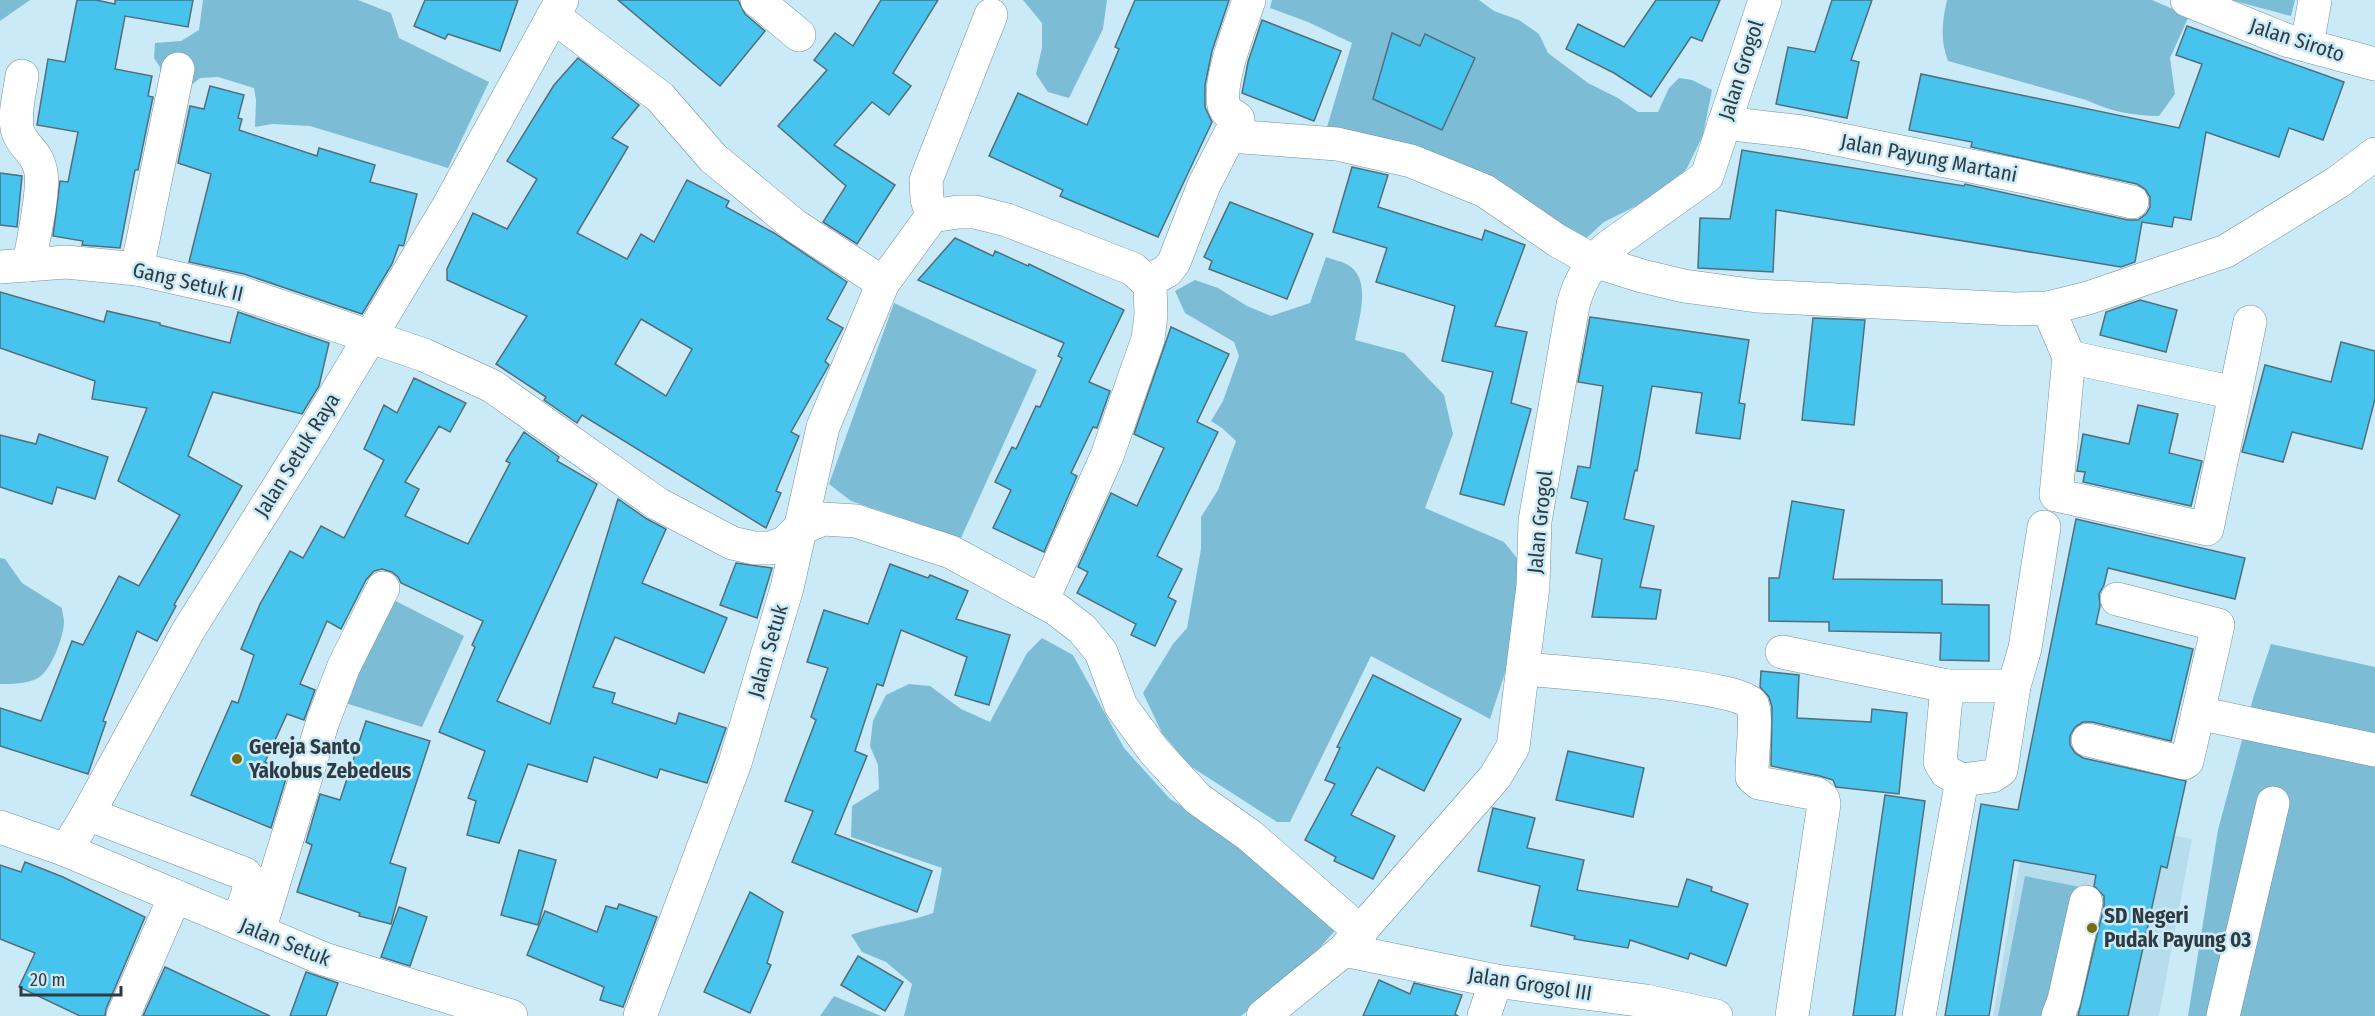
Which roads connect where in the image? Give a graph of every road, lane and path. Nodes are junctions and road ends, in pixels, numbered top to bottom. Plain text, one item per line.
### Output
1 (757, 0) edge
2 (1250, 0) edge
3 (1765, 0) edge
4 (2187, 0) edge
5 (2314, 0) edge
6 (557, 8) edge
7 (991, 15) dead end
8 (799, 35) dead end
9 (2307, 45) junction
10 (2375, 64) edge
11 (178, 69) dead end
12 (22, 76) dead end
13 (1724, 123) junction
14 (1230, 136) junction
15 (2375, 154) edge
16 (2132, 202) dead end
17 (932, 216) junction
18 (1594, 261) junction
19 (14, 266) edge
20 (137, 269) junction
21 (883, 283) junction
22 (1150, 285) junction
23 (2048, 308) junction
24 (2250, 322) dead end
25 (369, 338) junction
26 (2069, 357) junction
27 (2235, 393) junction
28 (2044, 527) dead end
29 (799, 529) junction
30 (383, 588) dead end
31 (2117, 599) dead end
32 (1042, 601) junction
33 (1782, 652) dead end
34 (1523, 669) junction
35 (1947, 686) junction
36 (2014, 686) junction
37 (2198, 712) junction
38 (2088, 741) dead end
39 (2375, 750) edge
40 (1962, 780) junction
41 (2272, 803) dead end
42 (87, 814) junction
43 (0, 828) edge
44 (66, 850) junction
45 (175, 896) junction
46 (2086, 902) dead end
47 (248, 927) junction
48 (1353, 941) junction
49 (1496, 981) junction
50 (440, 1006) edge
51 (123, 1016) edge
52 (511, 1016) edge
53 (640, 1016) edge
54 (1263, 1016) edge
55 (1484, 1016) edge
56 (1716, 1016) edge
57 (1792, 1016) edge
58 (1919, 1016) edge
59 (2058, 1016) edge
60 (2223, 1016) edge

1 - 8 street
2 - 14 street
3 - 13 street, Jalan Grogol
4 - 9 street, Jalan Siroto
5 - 9 street
6 - 21 street
6 - 25 street, Jalan Setuk Raya
7 - 17 street
9 - 10 street, Jalan Siroto
11 - 20 street
12 - 19 street
13 - 16 street, Jalan Payung Martani
13 - 18 street, Jalan Grogol
14 - 18 street
14 - 22 street
15 - 23 street
17 - 21 street, Jalan Setuk
17 - 22 street
18 - 23 street
18 - 34 street, Jalan Grogol
19 - 20 street, Gang Setuk II
20 - 25 street, Gang Setuk II
21 - 29 street, Jalan Setuk
22 - 32 street
23 - 26 street
24 - 27 street
25 - 29 street, Gang Setuk II
25 - 42 street, Jalan Setuk Raya
26 - 27 street
26 - 27 street
28 - 36 street
29 - 32 street, Gang Setuk II
29 - 53 street, Jalan Setuk
30 - 47 street
31 - 37 street
32 - 48 street, Gang Setuk II
33 - 35 street
34 - 48 street, Jalan Grogol
34 - 57 street
35 - 36 street
35 - 40 street
36 - 40 street
37 - 38 street
37 - 39 street
40 - 58 street
41 - 60 street
42 - 44 street, Jalan Setuk Raya
42 - 47 street
43 - 44 street
44 - 45 street, Jalan Setuk
45 - 47 street, Jalan Setuk
45 - 51 street
46 - 59 street
47 - 50 street, Jalan Setuk
48 - 49 street, Jalan Grogol III
48 - 54 street, Jalan Grogol
49 - 55 street
49 - 56 street, Jalan Grogol III
50 - 52 street, Jalan Setuk

